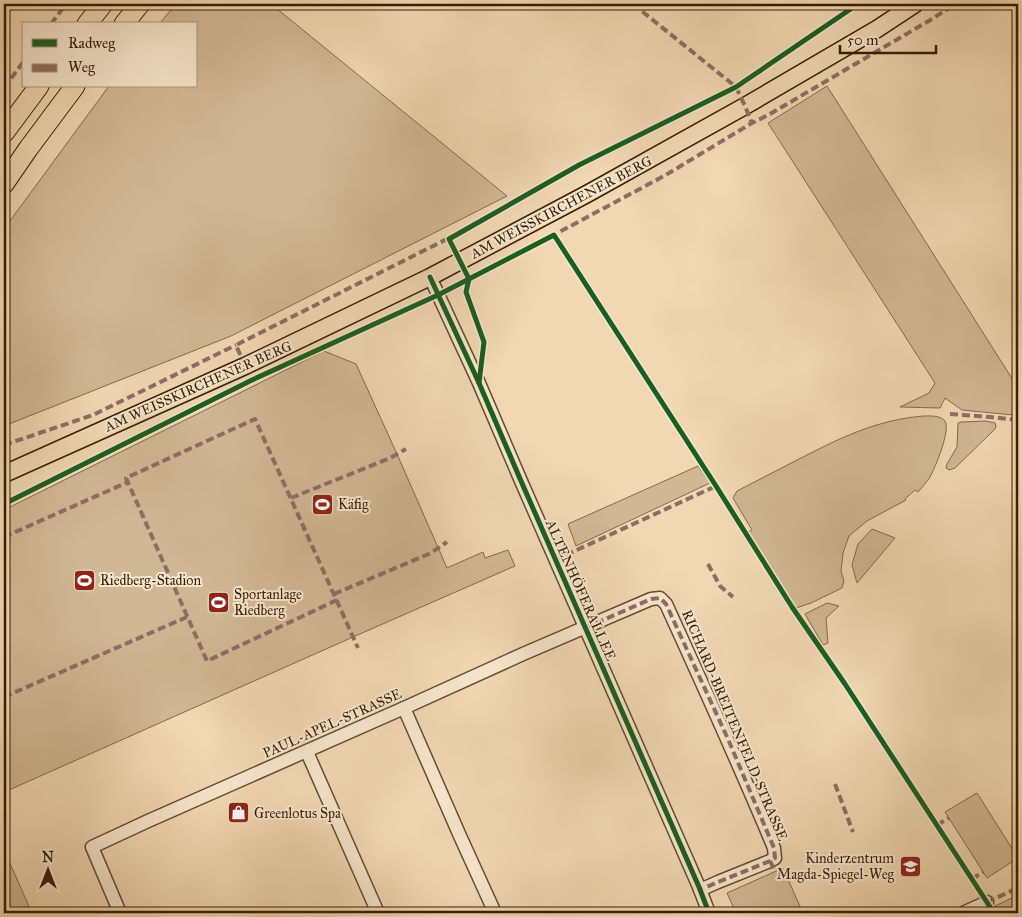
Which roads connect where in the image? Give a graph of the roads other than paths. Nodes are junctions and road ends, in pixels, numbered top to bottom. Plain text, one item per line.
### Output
1 (103, 4) edge
2 (140, 4) edge
3 (915, 4) edge
4 (89, 22) edge
5 (126, 22) edge
6 (38, 88) edge
7 (74, 88) edge
8 (4, 133) edge
9 (4, 184) edge
10 (430, 277) junction
11 (4, 474) edge
12 (585, 628) junction
13 (404, 708) junction
14 (307, 752) junction
15 (700, 890) junction
16 (987, 902) dead end
17 (120, 913) edge
18 (378, 913) edge
19 (495, 913) edge
20 (709, 913) edge
21 (963, 913) edge

1 - 4 highway
2 - 5 highway
3 - 10 main road, AM WEISSKIRCHENER BERG
6 - 8 highway
7 - 9 highway
10 - 11 main road, AM WEISSKIRCHENER BERG
10 - 12 street, ALTENHÖFERALLEE
12 - 13 street, PAUL-APEL-STRASSE
12 - 15 street, ALTENHÖFERALLEE
12 - 15 street, RICHARD-BREITENFELD-STRASSE
13 - 14 street, PAUL-APEL-STRASSE
13 - 19 street
14 - 17 street, PAUL-APEL-STRASSE
14 - 18 street
15 - 20 street, ALTENHÖFERALLEE
16 - 21 street

